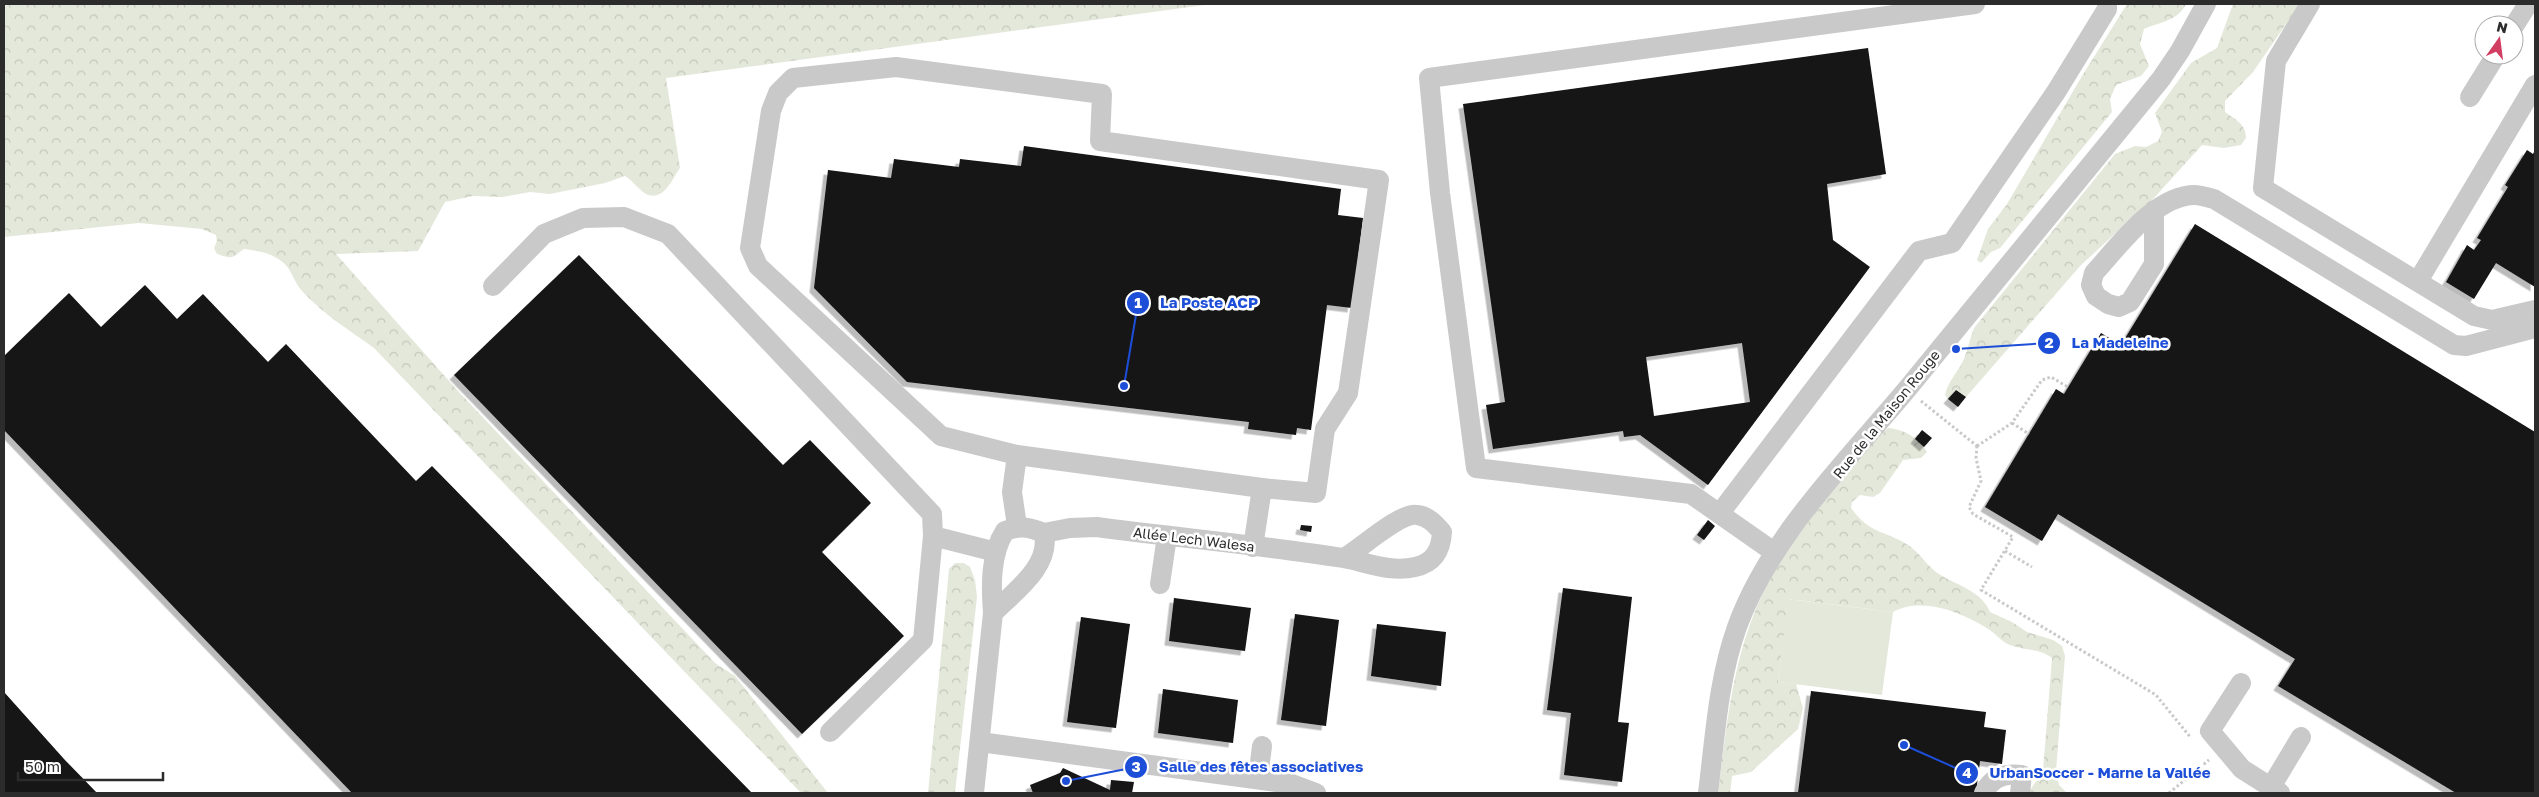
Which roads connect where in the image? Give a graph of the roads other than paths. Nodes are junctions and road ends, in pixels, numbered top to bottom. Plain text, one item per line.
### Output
1 (1974, 4) edge
2 (2107, 4) edge
3 (2206, 4) edge
4 (2310, 4) edge
5 (2528, 4) edge
6 (2521, 15) edge
7 (2490, 65) edge
8 (2535, 85) edge
9 (2470, 97) dead end
10 (2154, 210) dead end
11 (2418, 281) junction
12 (493, 286) dead end
13 (2535, 310) edge
14 (2535, 328) edge
15 (1017, 455) junction
16 (1262, 488) junction
17 (1720, 513) junction
18 (1017, 526) junction
19 (1044, 533) junction
20 (933, 536) junction
21 (1167, 536) junction
22 (1254, 547) junction
23 (996, 552) junction
24 (1774, 552) junction
25 (1344, 558) dead end
26 (1160, 584) dead end
27 (993, 613) junction
28 (2240, 683) dead end
29 (830, 732) dead end
30 (2301, 737) dead end
31 (980, 742) junction
32 (1262, 746) dead end
33 (1258, 779) junction
34 (2021, 784) edge
35 (2276, 790) edge
36 (974, 793) edge
37 (1316, 793) edge
38 (1708, 793) edge
39 (1984, 793) edge

1 - 17 street
2 - 17 street
3 - 24 street, Rue de la Maison Rouge
4 - 11 street
5 - 6 street
7 - 9 street
8 - 11 street
10 - 14 street
11 - 13 street
12 - 20 street
15 - 16 street
15 - 16 street
15 - 18 street
16 - 22 street
17 - 24 street
18 - 19 street, Allée Lech Walesa
18 - 23 street
19 - 21 street, Allée Lech Walesa
19 - 27 street
20 - 23 street
20 - 29 street
21 - 22 street, Allée Lech Walesa
21 - 26 street
22 - 25 street, Allée Lech Walesa
23 - 27 street
24 - 38 street, Rue de la Maison Rouge
27 - 31 street
28 - 35 street
30 - 35 street
31 - 33 street
31 - 36 street
32 - 33 street
33 - 37 street
34 - 39 street

